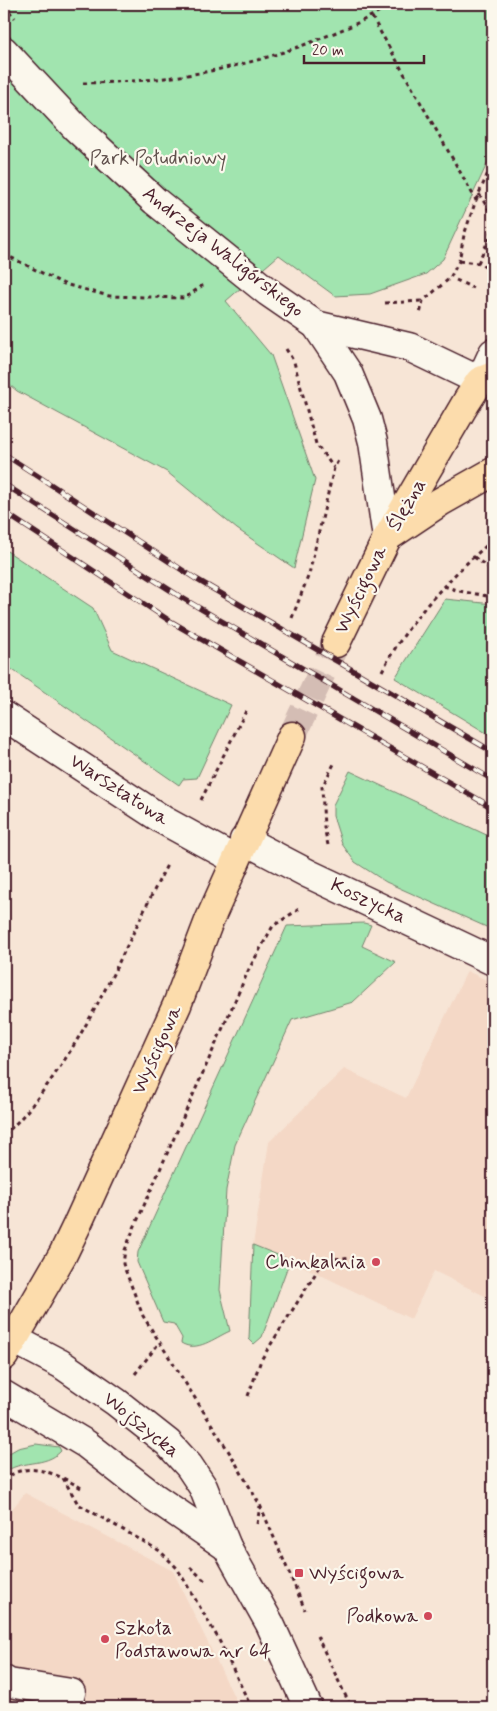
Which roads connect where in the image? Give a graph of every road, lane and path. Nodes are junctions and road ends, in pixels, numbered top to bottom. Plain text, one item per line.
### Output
1 (390, 4) edge
2 (372, 17) junction
3 (4, 51) edge
4 (78, 83) dead end
5 (493, 162) edge
6 (479, 194) junction
7 (476, 200) junction
8 (493, 216) edge
9 (493, 230) edge
10 (4, 254) edge
11 (459, 261) junction
12 (478, 263) junction
13 (493, 270) edge
14 (456, 280) dead end
15 (204, 284) dead end
16 (473, 288) dead end
17 (419, 317) dead end
18 (316, 326) junction
19 (493, 353) edge
20 (294, 362) dead end
21 (487, 379) edge
22 (343, 451) dead end
23 (334, 468) junction
24 (493, 472) edge
25 (387, 538) junction
26 (493, 540) edge
27 (474, 558) junction
28 (493, 571) edge
29 (444, 586) junction
30 (493, 597) edge
31 (292, 618) dead end
32 (336, 643) tunnel mouth
33 (382, 671) dead end
34 (246, 709) dead end
35 (4, 716) edge
36 (292, 736) tunnel mouth
37 (335, 762) dead end
38 (208, 787) dead end
39 (184, 832) junction
40 (240, 850) junction
41 (330, 852) dead end
42 (301, 908) dead end
43 (493, 961) edge
44 (4, 1135) edge
45 (353, 1257) dead end
46 (7, 1343) edge
47 (159, 1343) junction
48 (131, 1378) dead end
49 (4, 1395) edge
50 (248, 1396) dead end
51 (4, 1481) edge
52 (226, 1547) junction
53 (308, 1617) dead end
54 (316, 1635) dead end
55 (4, 1680) edge
56 (71, 1693) dead end
57 (251, 1707) edge
58 (308, 1707) edge
59 (351, 1707) edge

1 - 2 path
2 - 4 path
2 - 7 path
3 - 18 street, Andrzeja Waligórskiego
5 - 6 path
6 - 7 path
6 - 8 path
7 - 11 path
9 - 12 path
10 - 15 path
11 - 12 path
11 - 17 path
12 - 13 path
14 - 16 path
18 - 21 street, Andrzeja Waligórskiego
18 - 25 street, Andrzeja Waligórskiego
19 - 21 street
20 - 23 path
21 - 25 main road, Ślężna
22 - 23 path
23 - 31 path
24 - 25 main road, Ślężna
25 - 32 main road, Wyścigowa
26 - 27 path
27 - 28 path
27 - 29 path
29 - 30 path
29 - 33 path
34 - 38 path
35 - 39 street, Warsztatowa
36 - 40 main road, Wyścigowa
37 - 41 path
39 - 40 street, Warsztatowa
39 - 44 path
40 - 43 street, Koszycka
40 - 46 main road, Wyścigowa
42 - 47 path
45 - 50 path
46 - 52 street, Wojszycka
47 - 48 path
47 - 53 path
49 - 52 street, Wojszycka
51 - 57 path
52 - 58 street, Wojszycka
54 - 59 path
55 - 56 street

